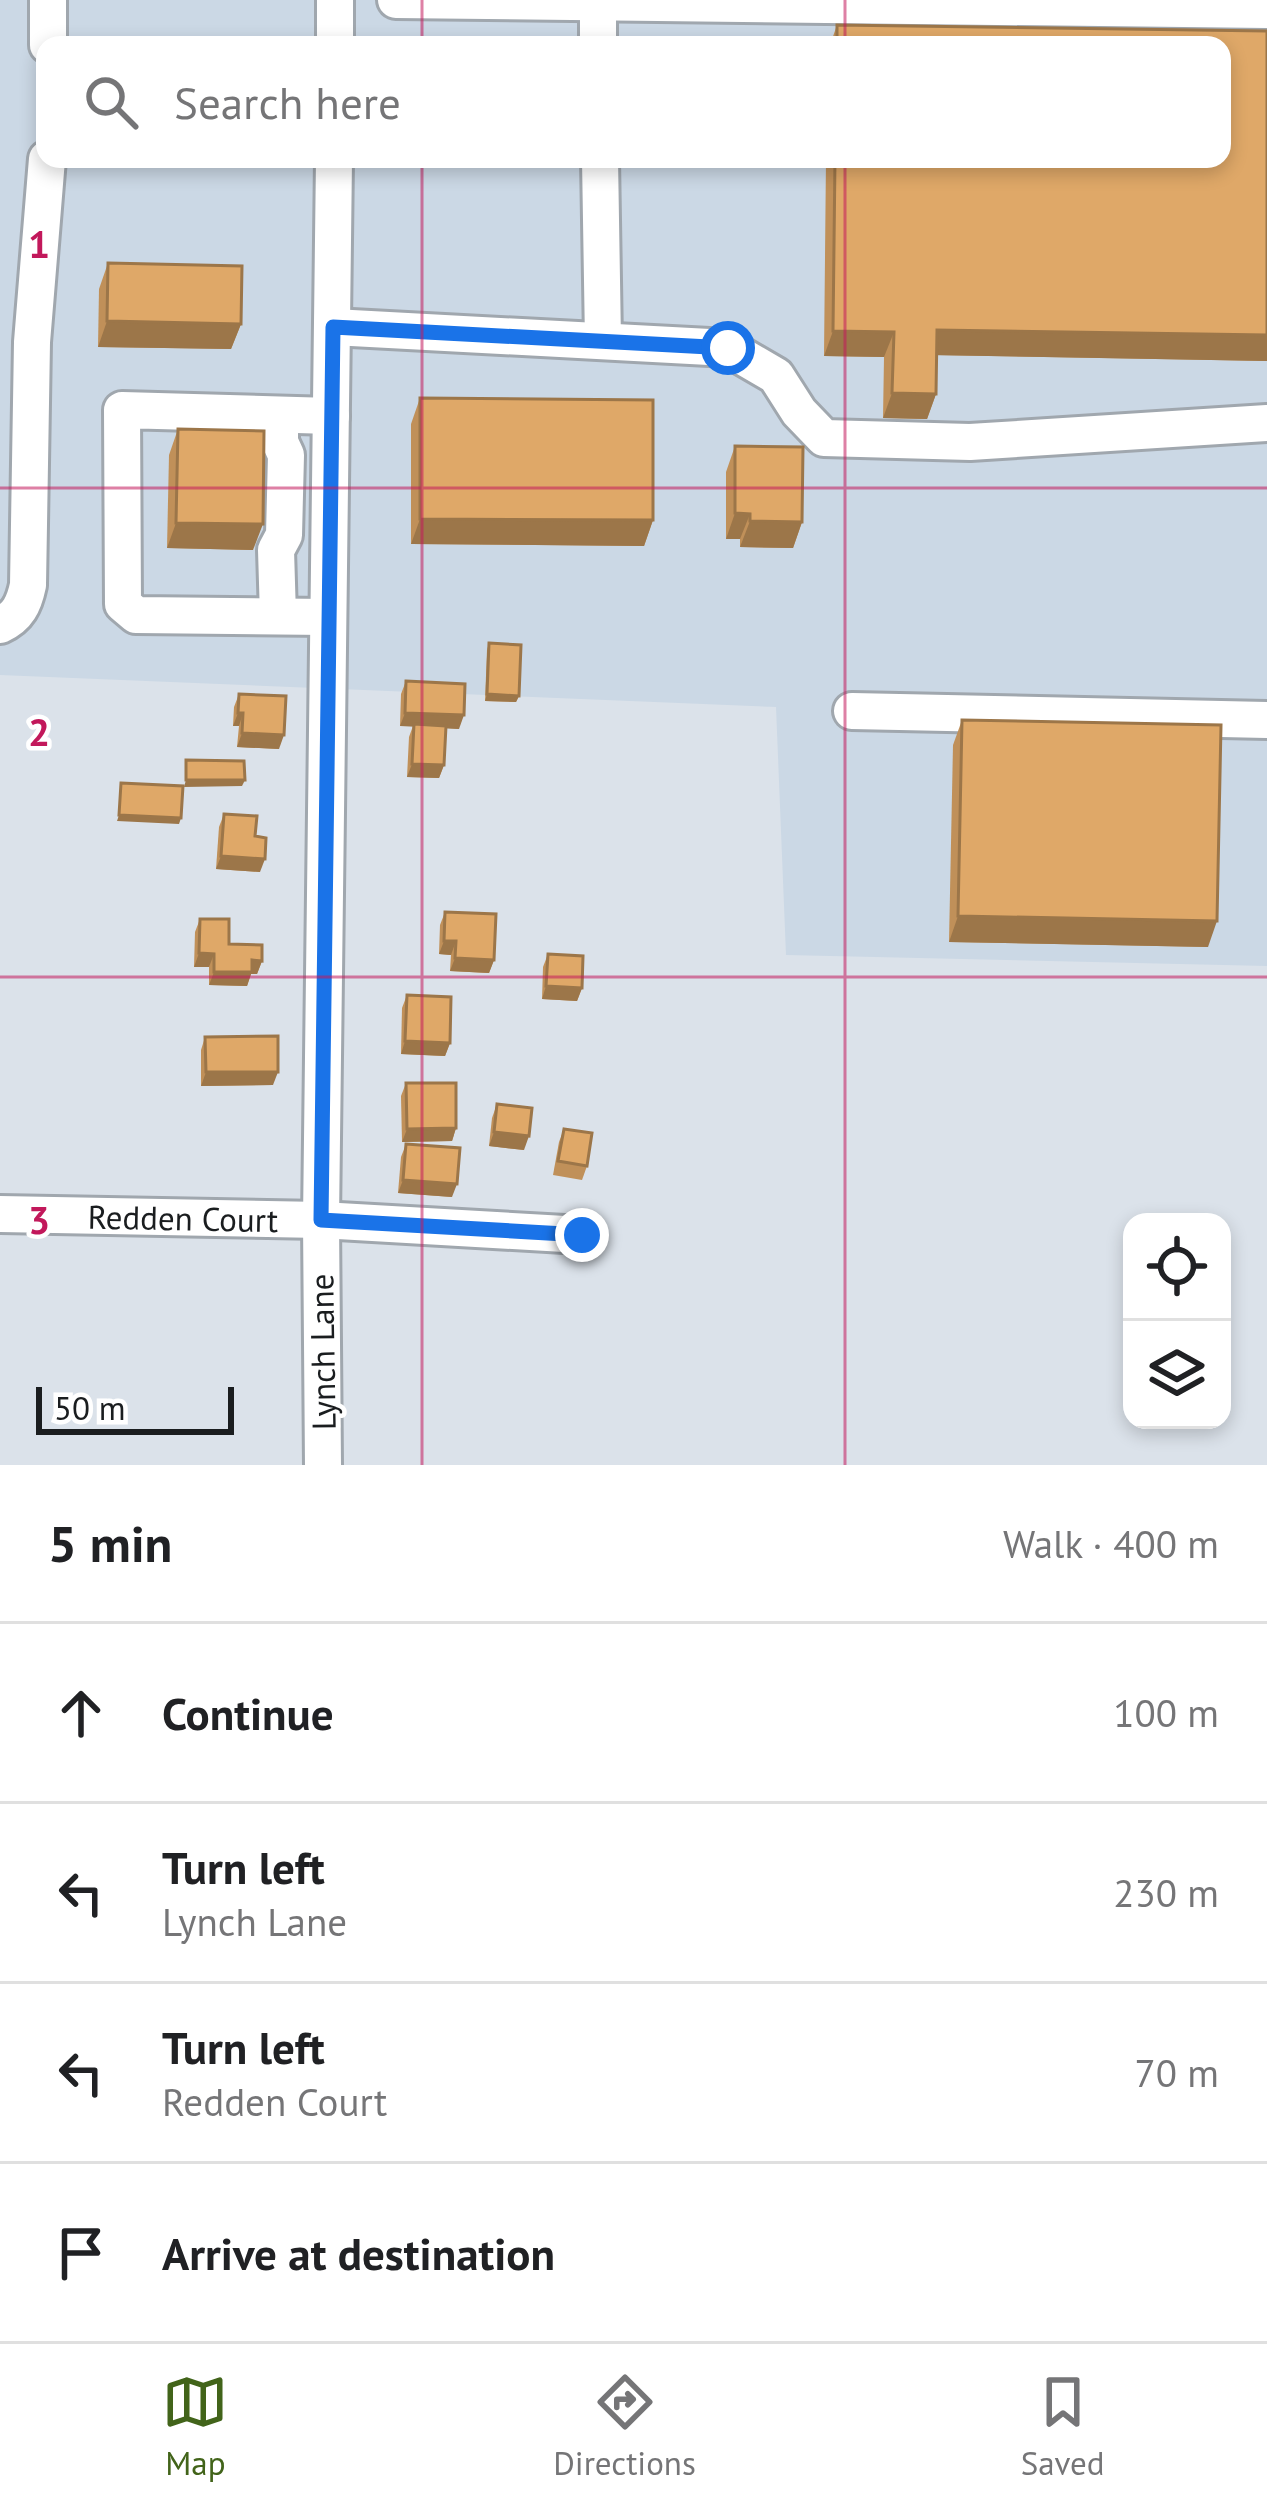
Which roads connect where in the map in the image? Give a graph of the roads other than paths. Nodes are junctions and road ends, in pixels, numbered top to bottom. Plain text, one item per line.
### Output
1 (48, 0) edge
2 (335, 0) edge
3 (397, 0) edge
4 (598, 2) edge
5 (1267, 10) edge
6 (48, 36) edge
7 (335, 36) edge
8 (598, 36) edge
9 (44, 168) edge
10 (334, 168) edge
11 (600, 168) edge
12 (17, 306) edge
13 (333, 327) junction
14 (603, 341) junction
15 (280, 415) junction
16 (331, 416) junction
17 (1267, 423) edge
18 (278, 616) junction
19 (328, 616) junction
20 (0, 625) edge
21 (852, 711) dead end
22 (1267, 720) edge
23 (0, 1214) edge
24 (321, 1220) junction
25 (582, 1235) dead end
26 (323, 1465) edge

1 - 6 street
2 - 7 street
3 - 4 street
4 - 5 street
4 - 8 street
9 - 12 street
10 - 13 street, Lynch Lane
11 - 14 street
12 - 20 street
13 - 14 street
13 - 16 street, Lynch Lane
14 - 17 street
15 - 16 street
15 - 18 street
15 - 18 street
16 - 19 street, Lynch Lane
18 - 19 street
19 - 24 street, Lynch Lane
21 - 22 street
23 - 24 street, Redden Court
24 - 25 street, Redden Court
24 - 26 street, Lynch Lane

